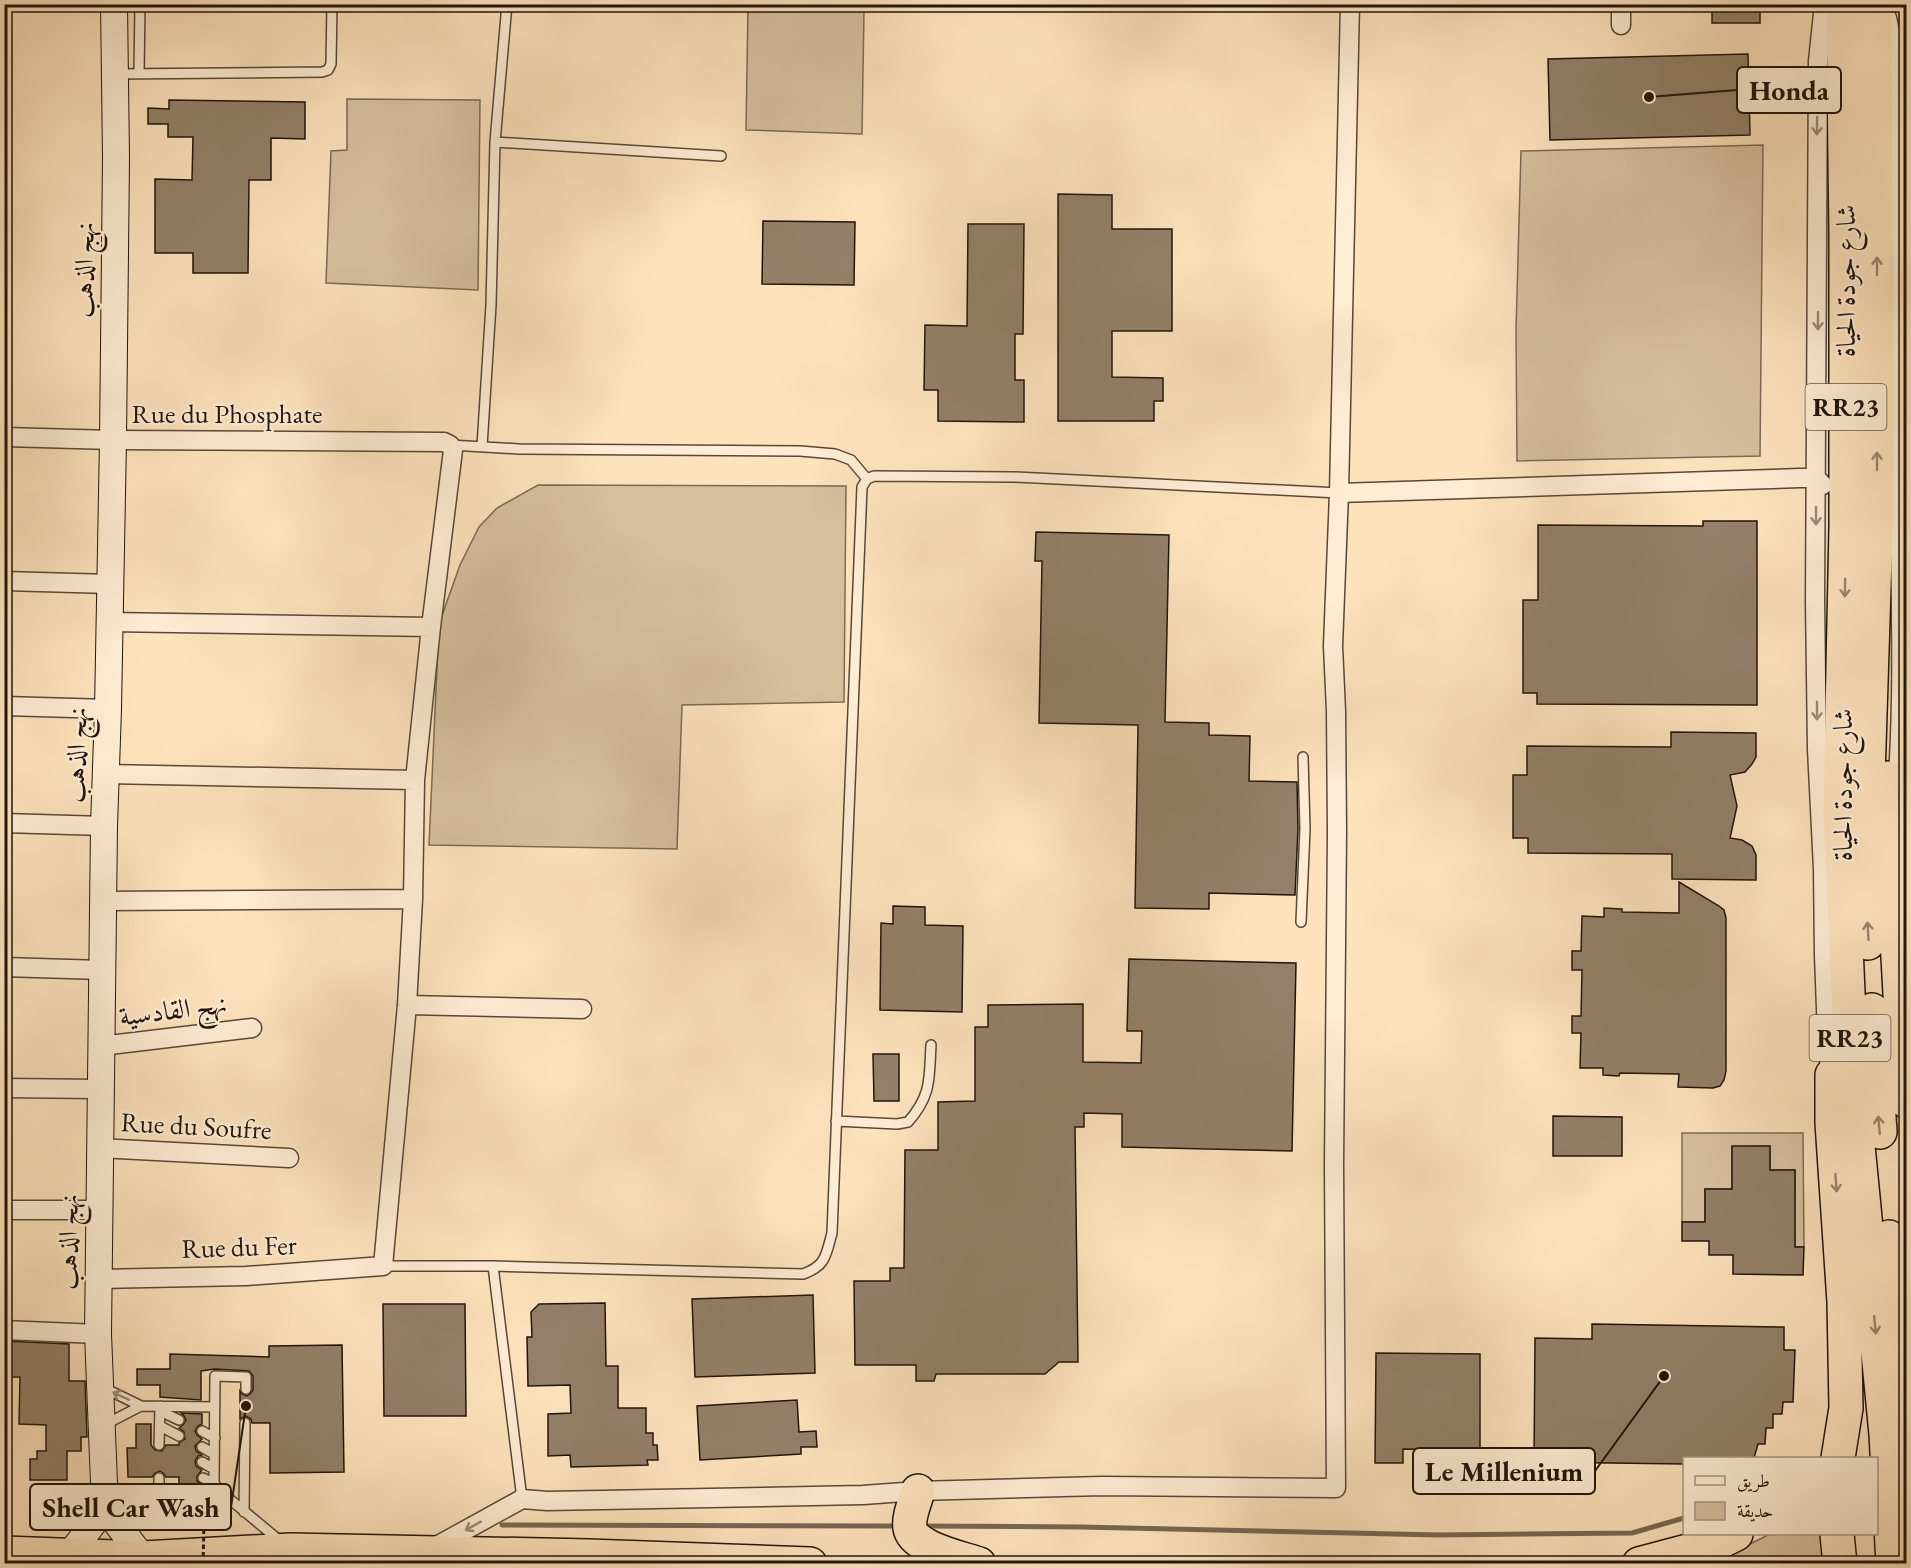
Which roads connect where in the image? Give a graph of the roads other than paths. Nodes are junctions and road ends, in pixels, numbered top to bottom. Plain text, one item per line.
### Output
1 (114, 4) edge
2 (140, 4) edge
3 (332, 4) edge
4 (507, 4) edge
5 (1350, 4) edge
6 (1621, 4) edge
7 (1824, 4) edge
8 (1844, 4) edge
9 (1875, 4) edge
10 (1884, 4) edge
11 (1621, 25) dead end
12 (127, 74) junction
13 (1901, 78) edge
14 (495, 142) junction
15 (721, 156) dead end
16 (1903, 191) edge
17 (1904, 313) edge
18 (1903, 430) edge
19 (4, 437) edge
20 (113, 440) junction
21 (450, 445) junction
22 (482, 447) junction
23 (1816, 478) junction
24 (867, 479) junction
25 (1339, 492) junction
26 (1861, 524) junction
27 (4, 581) edge
28 (110, 584) junction
29 (109, 622) junction
30 (431, 627) junction
31 (4, 706) edge
32 (108, 709) junction
33 (1303, 757) dead end
34 (106, 774) junction
35 (415, 780) junction
36 (1840, 810) junction
37 (1897, 819) edge
38 (4, 823) edge
39 (104, 826) junction
40 (414, 899) junction
41 (103, 901) junction
42 (1301, 922) dead end
43 (4, 967) edge
44 (102, 970) junction
45 (407, 1005) junction
46 (582, 1009) dead end
47 (252, 1028) dead end
48 (931, 1045) dead end
49 (101, 1046) junction
50 (4, 1088) edge
51 (100, 1089) junction
52 (1906, 1089) edge
53 (1832, 1091) junction
54 (836, 1121) junction
55 (99, 1148) junction
56 (289, 1158) dead end
57 (4, 1210) edge
58 (99, 1210) junction
59 (383, 1266) junction
60 (493, 1266) junction
61 (1880, 1267) junction
62 (98, 1279) junction
63 (4, 1330) edge
64 (98, 1334) junction
65 (1906, 1378) edge
66 (100, 1386) junction
67 (246, 1389) dead end
68 (141, 1406) junction
69 (215, 1407) junction
70 (160, 1408) junction
71 (1846, 1408) junction
72 (178, 1420) dead end
73 (245, 1423) dead end
74 (102, 1426) junction
75 (160, 1426) junction
76 (202, 1431) dead end
77 (179, 1436) dead end
78 (214, 1438) junction
79 (162, 1444) dead end
80 (202, 1447) dead end
81 (214, 1454) junction
82 (1821, 1457) edge
83 (1838, 1457) edge
84 (202, 1462) dead end
85 (214, 1469) junction
86 (159, 1478) dead end
87 (202, 1478) dead end
88 (214, 1483) junction
89 (159, 1490) junction
90 (179, 1491) dead end
91 (220, 1491) junction
92 (918, 1491) junction
93 (203, 1492) dead end
94 (522, 1499) junction
95 (105, 1500) junction
96 (244, 1512) junction
97 (1732, 1535) edge
98 (1837, 1535) edge
99 (291, 1550) junction
100 (4, 1553) edge
101 (424, 1553) junction
102 (70, 1554) junction
103 (143, 1558) junction
104 (810, 1563) edge
105 (979, 1563) edge
106 (1639, 1563) edge
107 (1840, 1563) edge
108 (1893, 1563) edge

1 - 12 street, نهج الذهب
2 - 12 lane
3 - 12 lane
4 - 14 lane
5 - 25 street
6 - 11 street
7 -> 23 street
8 - 26 highway, شارع جودة الحياة / RR23
26 -> 9 highway, شارع جودة الحياة / RR23
10 - 13 street
12 - 20 street, نهج الذهب
13 - 16 street
14 - 15 lane
14 - 22 lane
16 - 17 street
17 - 18 street
18 - 37 street
19 - 20 street, Rue du Phosphate
20 - 21 street, Rue du Phosphate
20 - 28 street, نهج الذهب
21 - 22 lane
21 - 30 street
22 - 24 lane
23 - 25 street
23 - 26 street
23 -> 53 street
24 - 25 lane
24 - 54 lane
25 - 92 street
26 -> 36 highway, شارع جودة الحياة / RR23
26 - 37 highway
61 -> 26 highway, شارع جودة الحياة / RR23
27 - 28 street
28 - 29 street, نهج الذهب
29 - 30 street
29 - 32 street, نهج الذهب
30 - 35 street
31 - 32 street
32 - 34 street, نهج الذهب
33 - 42 lane
34 - 35 street
34 - 39 street, نهج الذهب
35 - 40 street
36 - 53 highway
36 - 61 highway, شارع جودة الحياة / RR23
37 - 52 highway
38 - 39 street
39 - 41 street, نهج الذهب
40 - 41 street
40 - 45 street
41 - 44 street, نهج الذهب
43 - 44 street
44 - 49 street, نهج الذهب
45 - 46 street
45 - 59 street
47 - 49 street, نهج القادسية
48 - 54 lane
49 - 51 street, نهج الذهب
50 - 51 street
51 - 55 street, نهج الذهب
53 -> 71 highway
54 - 60 lane
55 - 56 street, Rue du Soufre
55 - 58 street, نهج الذهب
57 - 58 street
58 - 62 street, نهج الذهب
59 - 60 lane
59 - 62 street, Rue du Fer
60 - 94 lane
61 - 65 highway, شارع جودة الحياة / RR23
61 -> 108 highway, شارع جودة الحياة / RR23
62 - 64 street, نهج الذهب
63 - 64 street
64 - 66 street, نهج الذهب
68 -> 66 lane
66 - 74 street, نهج الذهب
67 - 69 lane
68 - 70 lane
68 - 74 lane
69 - 70 lane
69 - 78 lane
70 - 72 lane
70 - 75 lane
71 - 82 highway
71 - 83 highway
73 - 96 lane
74 - 95 street, نهج الذهب
75 - 77 lane
75 - 79 lane
76 - 78 lane
78 - 81 lane
80 - 81 lane
81 - 85 lane
84 - 85 lane
85 - 88 lane
86 - 89 lane
87 - 88 lane
88 - 91 lane
89 - 90 lane
89 - 95 lane
91 - 93 lane
91 - 96 lane
92 - 94 street
92 - 105 highway
94 -> 101 street
95 - 102 street
95 - 103 street
96 - 99 lane
97 - 106 highway
98 - 107 highway
99 - 101 highway
99 - 103 highway
100 - 102 highway
101 - 104 highway
102 - 103 highway

